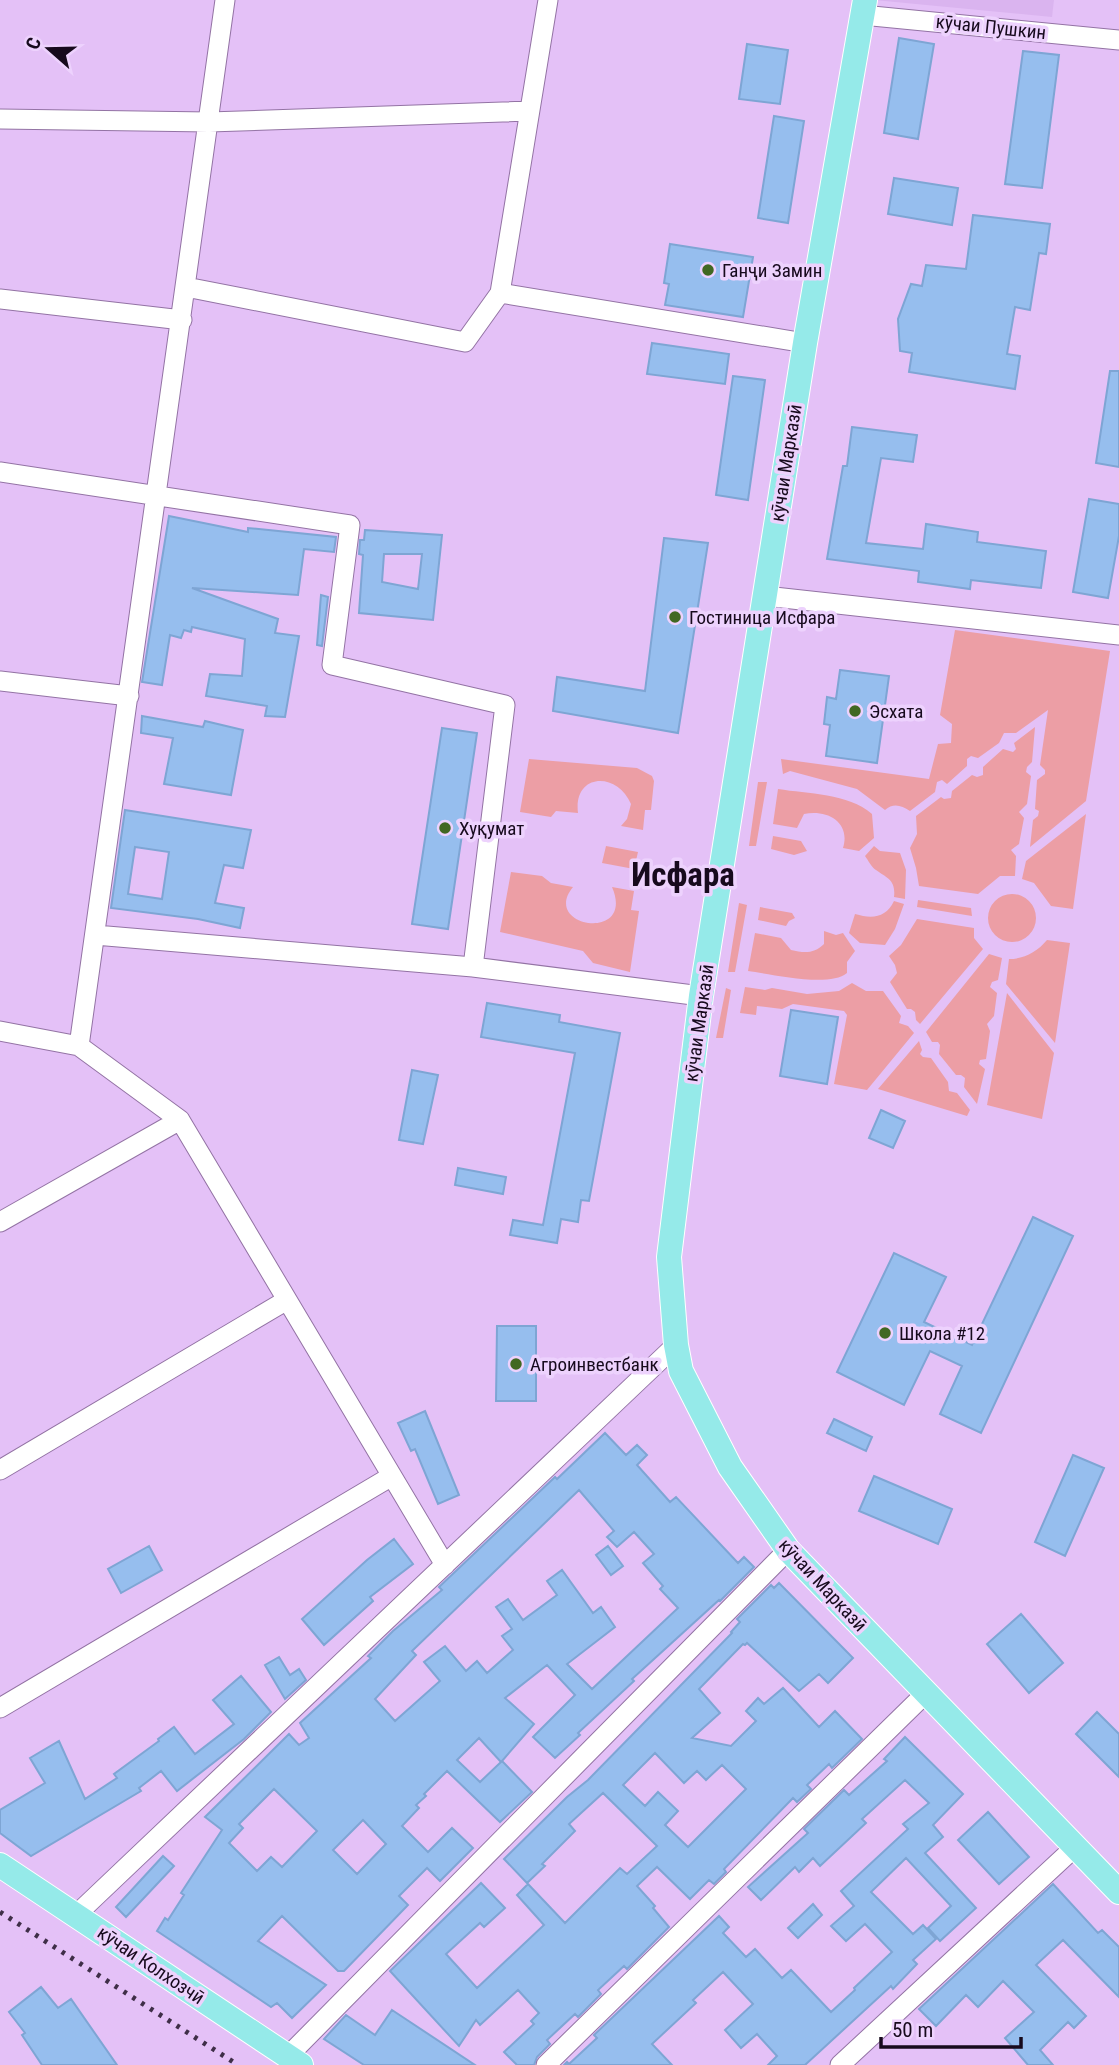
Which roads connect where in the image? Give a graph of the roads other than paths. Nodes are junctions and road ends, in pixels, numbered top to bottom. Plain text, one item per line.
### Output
1 (225, 0) edge
2 (548, 0) edge
3 (863, 7) edge
4 (1119, 40) edge
5 (529, 111) junction
6 (0, 118) edge
7 (209, 122) junction
8 (186, 286) junction
9 (500, 293) junction
10 (0, 299) edge
11 (182, 320) junction
12 (805, 343) junction
13 (0, 472) edge
14 (157, 495) junction
15 (765, 596) junction
16 (1119, 635) edge
17 (0, 681) edge
18 (130, 696) junction
19 (95, 935) junction
20 (473, 967) junction
21 (701, 996) junction
22 (0, 1031) edge
23 (79, 1046) junction
24 (180, 1120) junction
25 (0, 1222) edge
26 (287, 1300) junction
27 (676, 1345) junction
28 (0, 1470) edge
29 (392, 1476) junction
30 (788, 1550) junction
31 (444, 1565) junction
32 (925, 1694) junction
33 (0, 1708) edge
34 (1075, 1847) junction
35 (0, 1865) edge
36 (1119, 1892) edge
37 (76, 1915) junction
38 (295, 2061) edge
39 (546, 2065) edge
40 (840, 2065) edge

1 - 7 street
2 - 5 street
3 - 4 street, кӯчаи Пушкин
3 - 12 main road, кӯчаи Марказӣ
5 - 7 street
5 - 9 street
6 - 7 street
7 - 8 street
8 - 9 street
8 - 11 street
9 - 12 street
10 - 11 street
11 - 14 street
12 - 15 main road, кӯчаи Марказӣ
13 - 14 street
14 - 18 street
14 - 20 street
15 - 16 street
15 - 21 main road, кӯчаи Марказӣ
17 - 18 street
18 - 19 street
19 - 20 street
19 - 23 street
20 - 21 street
21 - 27 main road, кӯчаи Марказӣ
22 - 23 street
23 - 24 street
24 - 25 street
24 - 26 street
26 - 28 street
26 - 29 street
27 - 30 main road, кӯчаи Марказӣ
27 - 31 street
29 - 31 street
29 - 33 street
30 - 32 main road, кӯчаи Марказӣ
30 - 38 street
31 - 37 street
32 - 34 main road, кӯчаи Марказӣ
32 - 39 street
34 - 36 main road, кӯчаи Марказӣ
34 - 40 street
35 - 37 main road, кӯчаи Колхозчӣ
37 - 38 main road, кӯчаи Колхозчӣ

